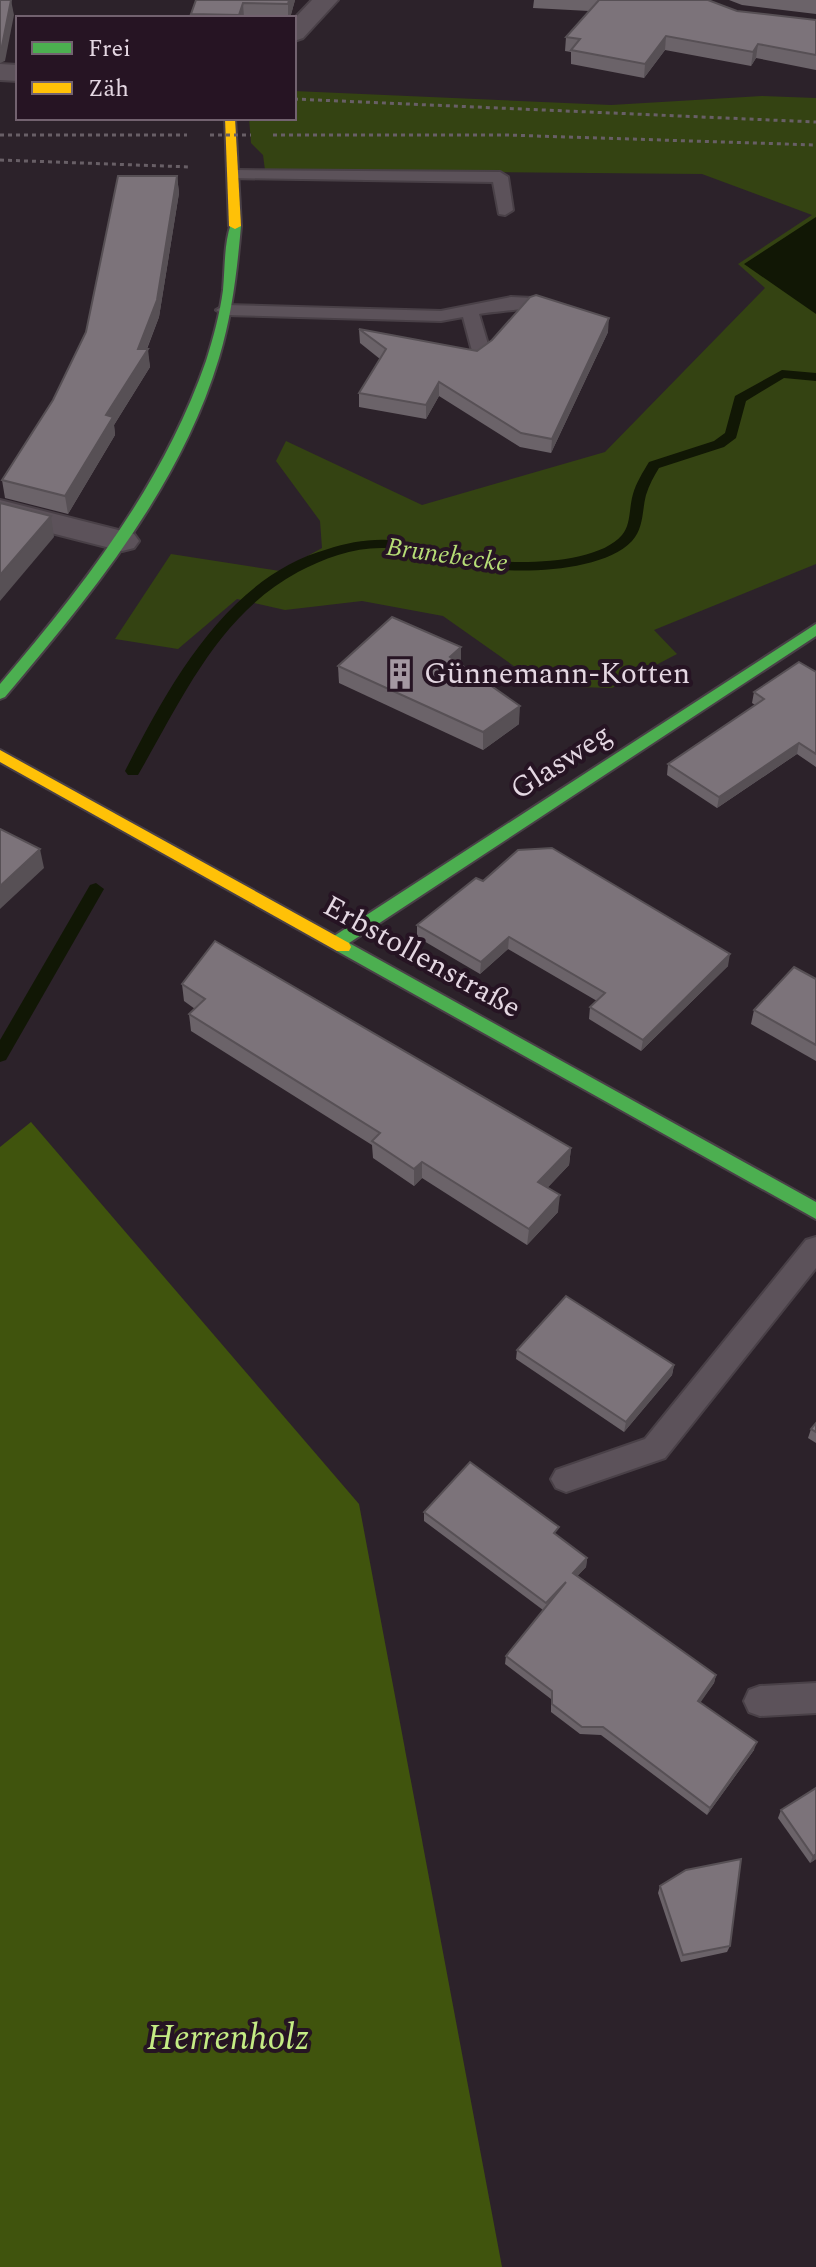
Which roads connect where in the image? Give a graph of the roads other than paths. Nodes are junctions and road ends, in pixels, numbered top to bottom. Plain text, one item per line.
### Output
1 (326, 0) edge
2 (296, 31) edge
3 (230, 120) edge
4 (236, 173) junction
5 (505, 210) dead end
6 (533, 303) edge
7 (225, 310) junction
8 (470, 312) junction
9 (481, 351) edge
10 (0, 510) edge
11 (122, 541) junction
12 (816, 629) edge
13 (0, 694) edge
14 (0, 755) edge
15 (337, 942) junction
16 (816, 1211) edge
17 (816, 1248) edge
18 (566, 1479) dead end
19 (816, 1698) edge
20 (760, 1701) dead end

1 - 2 street
3 - 4 street
4 - 5 lane
4 - 7 street
6 - 8 lane
7 - 8 lane
7 - 11 street
8 - 9 lane
10 - 11 street
11 - 13 street
12 - 15 street, Glasweg
14 - 15 street, Erbstollenstraße
15 - 16 street, Erbstollenstraße
17 - 18 lane
19 - 20 lane

